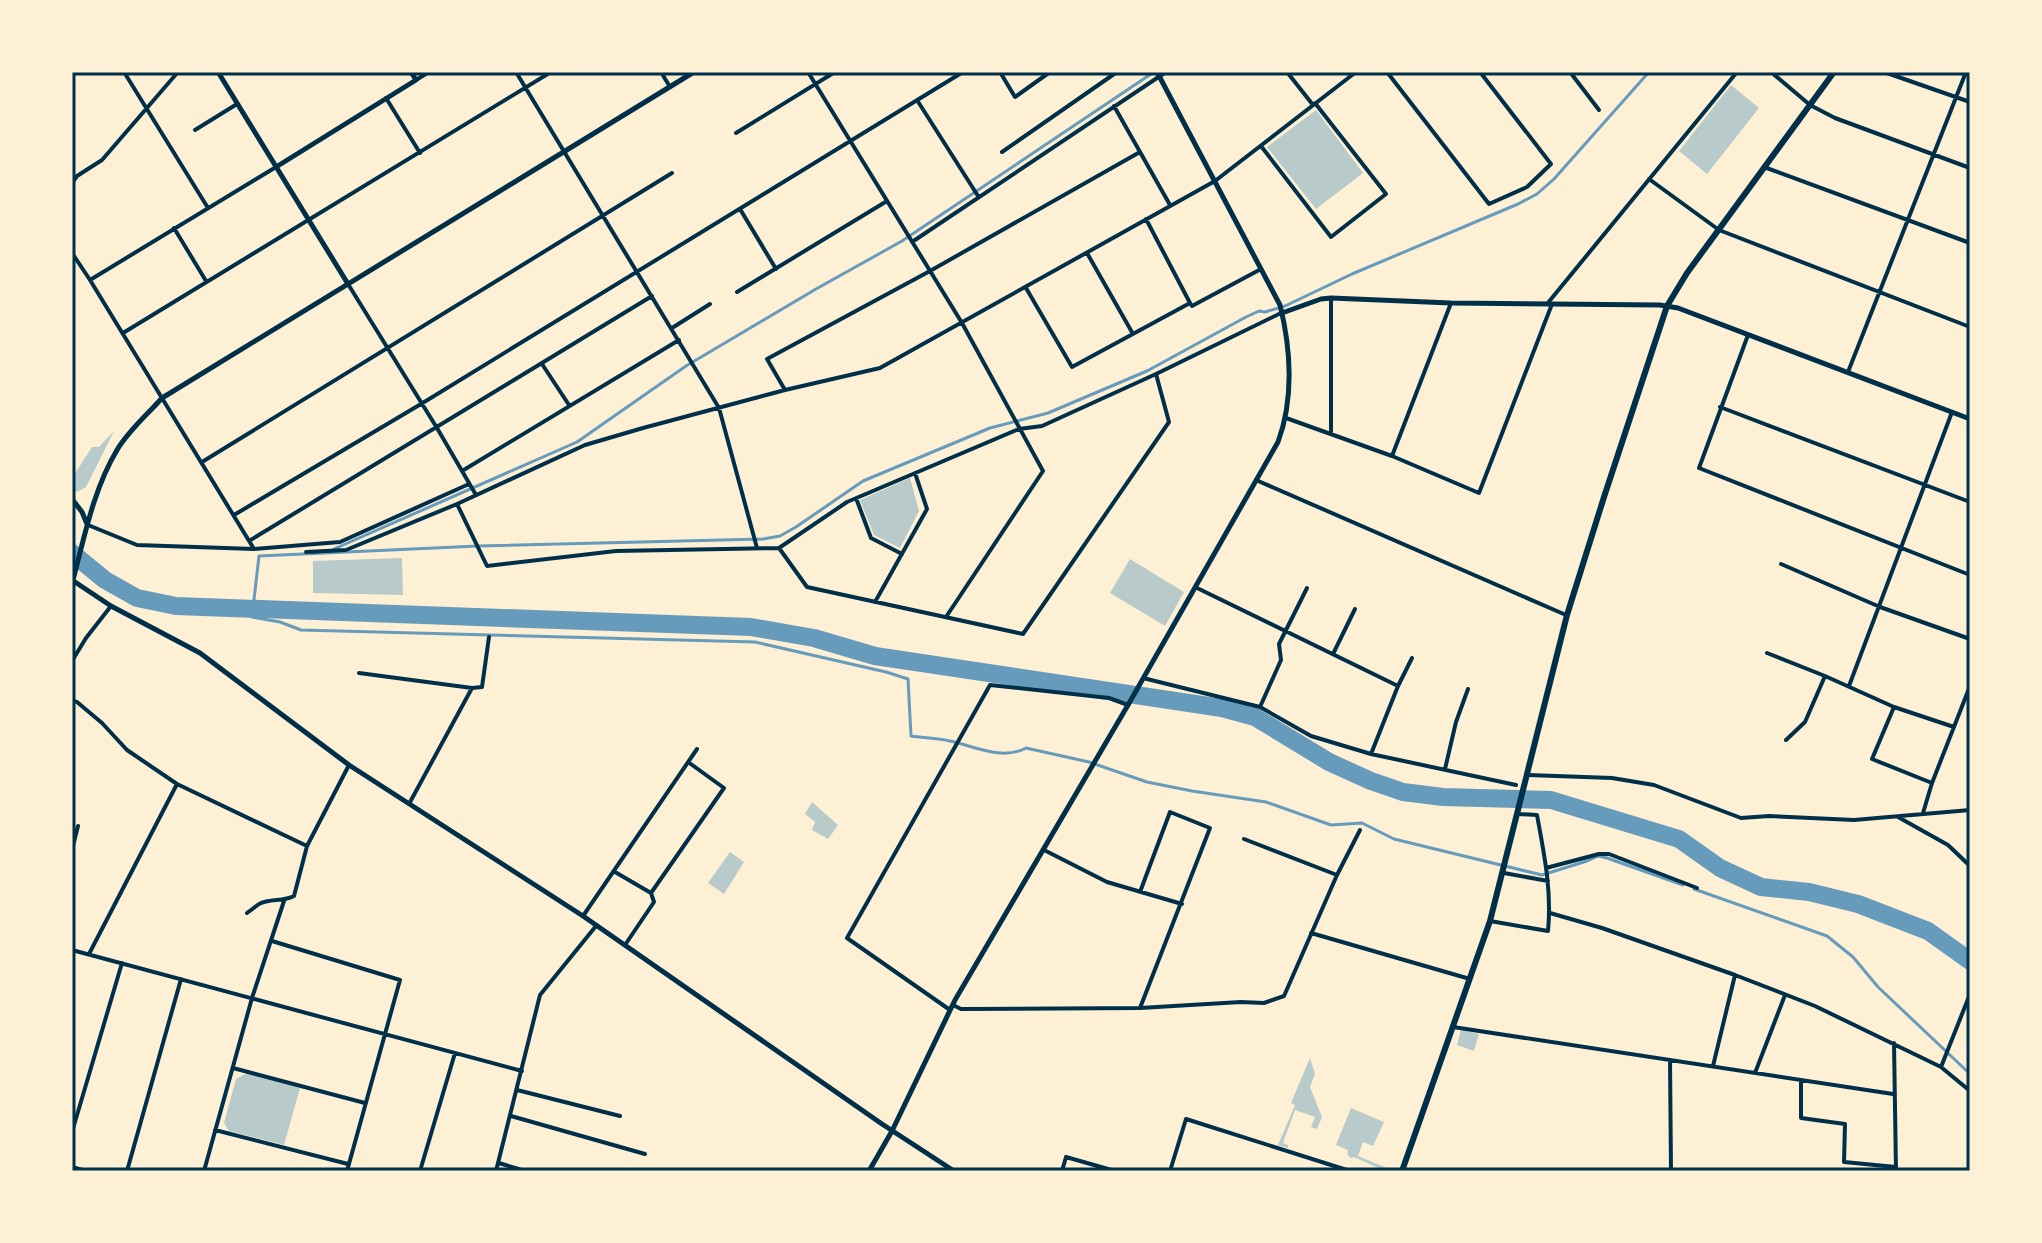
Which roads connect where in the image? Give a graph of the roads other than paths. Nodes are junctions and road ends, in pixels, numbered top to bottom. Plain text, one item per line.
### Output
1 (124, 72) edge
2 (178, 72) edge
3 (218, 72) edge
4 (411, 72) edge
5 (429, 72) edge
6 (516, 72) edge
7 (551, 72) edge
8 (661, 72) edge
9 (694, 72) edge
10 (808, 72) edge
11 (835, 72) edge
12 (963, 72) edge
13 (1000, 72) edge
14 (1050, 72) edge
15 (1117, 72) edge
16 (1166, 72) edge
17 (1287, 72) edge
18 (1356, 72) edge
19 (1387, 72) edge
20 (1480, 72) edge
21 (1737, 72) edge
22 (1771, 72) edge
23 (1834, 72) edge
24 (1884, 72) edge
25 (1966, 72) edge
26 (1574, 73) edge
27 (1158, 74) edge
28 (1893, 74) edge
29 (416, 80) junction
30 (816, 84) junction
31 (670, 87) junction
32 (525, 88) junction
33 (1956, 97) junction
34 (386, 98) junction
35 (917, 100) junction
36 (1970, 102) edge
37 (237, 104) junction
38 (1314, 104) junction
39 (1810, 105) junction
40 (1114, 106) junction
41 (147, 109) junction
42 (1599, 110) dead end
43 (195, 130) dead end
44 (736, 133) dead end
45 (850, 140) junction
46 (1261, 146) junction
47 (564, 152) junction
48 (1002, 152) dead end
49 (1140, 152) junction
50 (420, 153) junction
51 (1934, 154) junction
52 (276, 167) junction
53 (1764, 167) junction
54 (1970, 168) edge
55 (672, 173) dead end
56 (1649, 179) junction
57 (1215, 181) junction
58 (72, 183) edge
59 (978, 196) junction
60 (887, 201) junction
61 (1170, 205) junction
62 (208, 208) junction
63 (739, 209) junction
64 (603, 216) junction
65 (1146, 219) junction
66 (309, 220) junction
67 (1908, 220) junction
68 (174, 228) junction
69 (1719, 230) junction
70 (912, 242) junction
71 (1970, 243) edge
72 (72, 253) edge
73 (1087, 253) junction
74 (776, 269) junction
75 (1261, 269) junction
76 (637, 271) junction
77 (930, 271) junction
78 (90, 280) junction
79 (207, 282) junction
80 (348, 284) junction
81 (1026, 288) junction
82 (737, 292) dead end
83 (1879, 293) junction
84 (652, 296) junction
85 (1331, 298) junction
86 (1190, 303) junction
87 (1451, 303) junction
88 (710, 304) dead end
89 (1549, 304) junction
90 (1667, 306) junction
91 (1282, 313) junction
92 (962, 323) junction
93 (1970, 327) edge
94 (672, 328) junction
95 (123, 333) junction
96 (1133, 334) junction
97 (1748, 335) junction
98 (679, 340) junction
99 (387, 349) junction
100 (542, 364) junction
101 (1848, 372) junction
102 (1156, 374) junction
103 (785, 390) junction
104 (162, 398) junction
105 (421, 404) junction
106 (569, 406) junction
107 (1720, 407) junction
108 (719, 408) junction
109 (1952, 412) junction
110 (1286, 418) junction
111 (1970, 419) edge
112 (437, 428) junction
113 (1019, 429) junction
114 (1331, 433) junction
115 (1392, 456) junction
116 (202, 462) junction
117 (462, 471) junction
118 (915, 473) junction
119 (1256, 480) junction
120 (469, 484) junction
121 (1925, 484) junction
122 (476, 495) junction
123 (856, 498) junction
124 (72, 499) edge
125 (1970, 502) edge
126 (457, 504) junction
127 (234, 515) junction
128 (88, 525) junction
129 (249, 541) junction
130 (757, 548) junction
131 (779, 548) junction
132 (1902, 548) junction
133 (254, 549) junction
134 (306, 552) dead end
135 (902, 554) junction
136 (1781, 564) dead end
137 (1970, 575) edge
138 (72, 581) edge
139 (1195, 587) junction
140 (1307, 588) dead end
141 (875, 602) junction
142 (111, 606) junction
143 (1880, 607) junction
144 (1355, 609) dead end
145 (1567, 615) junction
146 (946, 617) junction
147 (1285, 631) junction
148 (489, 637) dead end
149 (1970, 639) edge
150 (1767, 653) dead end
151 (1333, 654) junction
152 (1412, 658) dead end
153 (72, 661) edge
154 (359, 673) dead end
155 (1825, 676) junction
156 (1143, 678) junction
157 (1398, 686) junction
158 (1849, 686) junction
159 (1970, 686) edge
160 (472, 688) junction
161 (1468, 689) dead end
162 (72, 699) edge
163 (1128, 705) junction
164 (1260, 707) junction
165 (1894, 707) junction
166 (1954, 727) junction
167 (1786, 740) dead end
168 (697, 749) dead end
169 (1371, 754) junction
170 (688, 762) junction
171 (349, 765) junction
172 (1445, 769) junction
173 (1528, 775) junction
174 (1932, 783) junction
175 (177, 784) junction
176 (1516, 785) dead end
177 (409, 804) junction
178 (1970, 810) edge
179 (1923, 813) junction
180 (1518, 814) junction
181 (1896, 816) junction
182 (78, 826) dead end
183 (1360, 830) dead end
184 (1244, 839) dead end
185 (307, 846) junction
186 (72, 850) edge
187 (1044, 850) junction
188 (1970, 866) edge
189 (1546, 868) junction
190 (614, 872) junction
191 (1502, 873) junction
192 (1337, 875) junction
193 (1548, 881) junction
194 (1697, 888) dead end
195 (1140, 892) junction
196 (651, 893) junction
197 (284, 901) junction
198 (1182, 904) junction
199 (247, 913) dead end
200 (1550, 913) junction
201 (583, 916) junction
202 (1490, 921) junction
203 (596, 926) junction
204 (1311, 933) junction
205 (272, 941) junction
206 (625, 946) junction
207 (72, 950) edge
208 (89, 954) junction
209 (122, 963) junction
210 (1735, 975) junction
211 (181, 979) junction
212 (1470, 979) junction
213 (1970, 994) edge
214 (1785, 995) junction
215 (252, 998) junction
216 (951, 1007) junction
217 (1140, 1008) junction
218 (1453, 1027) junction
219 (384, 1034) junction
220 (1894, 1043) junction
221 (455, 1053) junction
222 (1670, 1060) junction
223 (1713, 1067) junction
224 (1941, 1067) junction
225 (233, 1068) junction
226 (522, 1071) junction
227 (1755, 1073) junction
228 (1801, 1080) junction
229 (517, 1090) junction
230 (1970, 1091) edge
231 (1893, 1094) junction
232 (365, 1103) junction
233 (511, 1116) junction
234 (620, 1116) dead end
235 (215, 1130) junction
236 (892, 1131) junction
237 (72, 1132) edge
238 (645, 1154) dead end
239 (499, 1163) junction
240 (348, 1164) junction
241 (72, 1167) edge
242 (1896, 1169) edge
243 (86, 1171) edge
244 (127, 1171) edge
245 (204, 1171) edge
246 (347, 1171) edge
247 (420, 1171) edge
248 (496, 1171) edge
249 (525, 1171) edge
250 (869, 1171) edge
251 (954, 1171) edge
252 (1062, 1171) edge
253 (1115, 1171) edge
254 (1170, 1171) edge
255 (1350, 1171) edge
256 (1402, 1171) edge
257 (1671, 1171) edge

1 - 41 street
2 - 41 street
3 - 37 street
4 - 29 street
5 - 29 street
6 - 32 street
7 - 32 street
8 - 31 street
9 - 31 street
10 - 30 street
11 - 30 street
12 - 35 street
13 - 14 street
15 - 48 street
16 - 27 street
17 - 38 street
18 - 38 street
19 - 20 street
21 - 56 street
22 - 39 street
23 - 39 main road
24 - 28 street
25 - 33 street
26 - 42 street
27 - 40 street
27 - 57 street
28 - 33 street
29 - 34 street
30 - 44 street
30 - 45 street
31 - 47 street
32 - 47 street
32 - 50 street
33 - 36 street
33 - 51 street
34 - 50 street
34 - 52 street
35 - 45 street
35 - 59 street
37 - 43 street
37 - 52 street
38 - 46 street
38 - 46 street
39 - 51 street
39 - 53 main road
40 - 49 street
40 - 59 street
41 - 58 street
41 - 62 street
45 - 60 street
45 - 63 street
46 - 57 street
47 - 64 street
47 - 80 street
49 - 61 street
49 - 77 street
50 - 66 street
51 - 54 street
51 - 67 street
52 - 62 street
52 - 66 street
53 - 67 street
53 - 69 main road
55 - 64 street
56 - 69 street
56 - 89 street
57 - 61 street
57 - 75 street
59 - 70 street
60 - 70 street
60 - 74 street
61 - 65 street
62 - 68 street
63 - 74 street
63 - 76 street
64 - 76 street
64 - 99 street
65 - 73 street
65 - 86 street
66 - 79 street
66 - 80 street
67 - 71 street
67 - 83 street
68 - 78 street
68 - 79 street
69 - 83 street
69 - 90 main road
70 - 77 street
72 - 78 street
73 - 81 street
73 - 96 street
74 - 82 street
75 - 86 street
75 - 91 street
76 - 84 street
76 - 105 street
77 - 92 street
77 - 103 street
78 - 95 street
79 - 95 street
80 - 99 street
80 - 104 street
81 - 92 street
81 - 96 street
83 - 93 street
83 - 101 street
84 - 94 street
84 - 100 street
85 - 87 street
85 - 91 street
85 - 114 street
86 - 96 street
87 - 89 street
87 - 115 street
88 - 94 street
89 - 90 street
89 - 115 street
90 - 97 street
90 - 145 main road
91 - 102 street
91 - 110 street
92 - 103 street
92 - 113 street
94 - 98 street
95 - 104 street
97 - 101 street
97 - 107 street
98 - 106 street
98 - 108 street
99 - 105 street
99 - 116 street
100 - 106 street
100 - 112 street
101 - 109 street
102 - 113 street
102 - 146 street
103 - 108 street
104 - 116 street
104 - 128 street
105 - 112 street
105 - 127 street
106 - 117 street
107 - 121 street
107 - 132 street
108 - 122 street
108 - 130 street
109 - 111 street
109 - 121 street
110 - 114 street
110 - 119 street
112 - 117 street
112 - 129 street
113 - 118 street
113 - 146 street
114 - 115 street
116 - 127 street
117 - 120 street
118 - 123 street
118 - 135 street
119 - 139 street
119 - 145 street
120 - 122 street
120 - 133 street
121 - 125 street
121 - 132 street
122 - 126 street
123 - 131 street
123 - 135 street
124 - 128 street
126 - 130 street
126 - 134 street
127 - 129 street
128 - 133 street
128 - 138 street
129 - 133 street
130 - 131 street
131 - 141 street
132 - 137 street
132 - 143 street
135 - 141 street
136 - 143 street
138 - 142 street
139 - 147 street
139 - 156 street
140 - 147 street
141 - 146 street
142 - 153 street
142 - 171 street
143 - 149 street
143 - 158 street
144 - 151 street
145 - 173 main road
147 - 151 street
147 - 164 street
148 - 160 street
150 - 155 street
151 - 157 street
152 - 157 street
154 - 160 street
155 - 158 street
155 - 167 street
156 - 163 street
156 - 164 street
157 - 169 street
158 - 165 street
159 - 166 street
160 - 177 street
161 - 172 street
162 - 175 street
163 - 187 street
163 - 216 street
164 - 169 street
165 - 166 street
165 - 174 street
166 - 174 street
168 - 170 street
169 - 172 street
170 - 190 street
170 - 196 street
171 - 177 street
171 - 185 street
172 - 176 street
173 - 180 main road
173 - 181 street
174 - 179 street
175 - 185 street
175 - 208 street
177 - 201 street
178 - 179 street
179 - 181 street
180 - 189 street
180 - 191 main road
181 - 188 street
182 - 186 street
183 - 192 street
184 - 192 street
185 - 197 street
187 - 195 street
187 - 216 street
189 - 193 street
189 - 194 street
190 - 196 street
190 - 201 street
191 - 193 street
191 - 202 main road
192 - 204 street
193 - 200 street
195 - 198 street
195 - 198 street
196 - 206 street
197 - 199 street
197 - 205 street
198 - 217 street
200 - 202 street
200 - 210 street
201 - 203 street
202 - 212 main road
203 - 206 street
203 - 226 street
204 - 212 street
204 - 217 street
205 - 215 street
205 - 219 street
206 - 236 street
207 - 208 street
208 - 209 street
209 - 211 street
209 - 237 street
210 - 214 street
210 - 223 street
211 - 215 street
211 - 244 street
212 - 218 main road
213 - 224 street
214 - 220 street
214 - 227 street
215 - 219 street
215 - 225 street
216 - 217 street
216 - 236 street
218 - 222 street
218 - 256 main road
219 - 221 street
219 - 232 street
220 - 224 street
220 - 231 street
221 - 226 street
221 - 247 street
222 - 223 street
222 - 257 street
223 - 227 street
224 - 230 street
225 - 232 street
225 - 235 street
226 - 229 street
227 - 228 street
228 - 231 street
228 - 242 street
229 - 233 street
229 - 234 street
231 - 242 street
232 - 240 street
233 - 238 street
233 - 239 street
235 - 240 street
235 - 245 street
236 - 250 street
236 - 251 street
239 - 248 street
239 - 249 street
240 - 246 street
241 - 243 street
252 - 253 street
254 - 255 street

